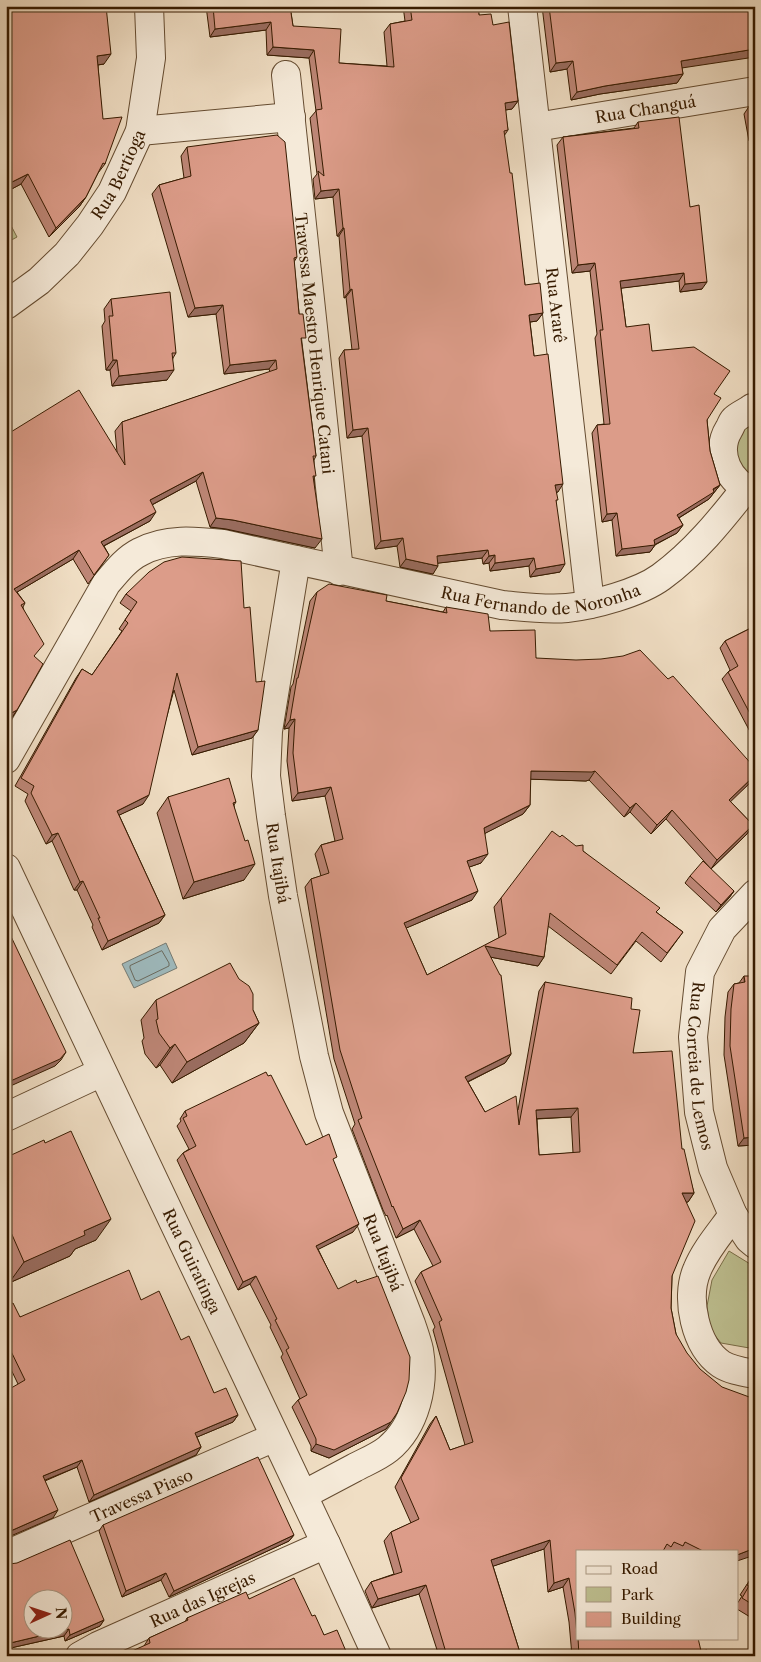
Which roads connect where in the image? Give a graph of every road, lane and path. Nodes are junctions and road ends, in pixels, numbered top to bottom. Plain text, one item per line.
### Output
1 (150, 6) edge
2 (522, 6) edge
3 (286, 75) dead end
4 (755, 92) edge
5 (291, 117) junction
6 (536, 127) junction
7 (140, 130) junction
8 (6, 306) edge
9 (755, 408) edge
10 (750, 490) edge
11 (296, 560) junction
12 (339, 571) junction
13 (590, 604) junction
14 (6, 758) edge
15 (6, 868) edge
16 (755, 894) edge
17 (102, 1072) junction
18 (6, 1117) edge
19 (733, 1215) junction
20 (755, 1244) edge
21 (755, 1374) edge
22 (275, 1437) junction
23 (303, 1495) junction
24 (326, 1544) junction
25 (6, 1555) edge
26 (80, 1656) edge
27 (377, 1656) edge

1 - 7 street, Rua Bertioga
2 - 6 street, Rua Ararê
3 - 5 street, Travessa Maestro Henrique Catani
4 - 6 street, Rua Changuá
5 - 7 street
5 - 12 street, Travessa Maestro Henrique Catani
6 - 13 street, Rua Ararê
7 - 8 street, Rua Bertioga
9 - 10 street
10 - 13 street, Rua Fernando de Noronha
11 - 12 street, Rua Fernando de Noronha
11 - 14 street
11 - 23 street, Rua Itajibá
12 - 13 street, Rua Fernando de Noronha
15 - 17 street, Rua Guiratinga
16 - 19 street, Rua Correia de Lemos
17 - 18 street
17 - 22 street, Rua Guiratinga
19 - 20 street, Rua Correia de Lemos
19 - 21 street
22 - 23 street, Rua Guiratinga
22 - 25 street, Travessa Piaso
23 - 24 street, Rua Guiratinga
24 - 26 street, Rua das Igrejas
24 - 27 street, Rua Guiratinga

